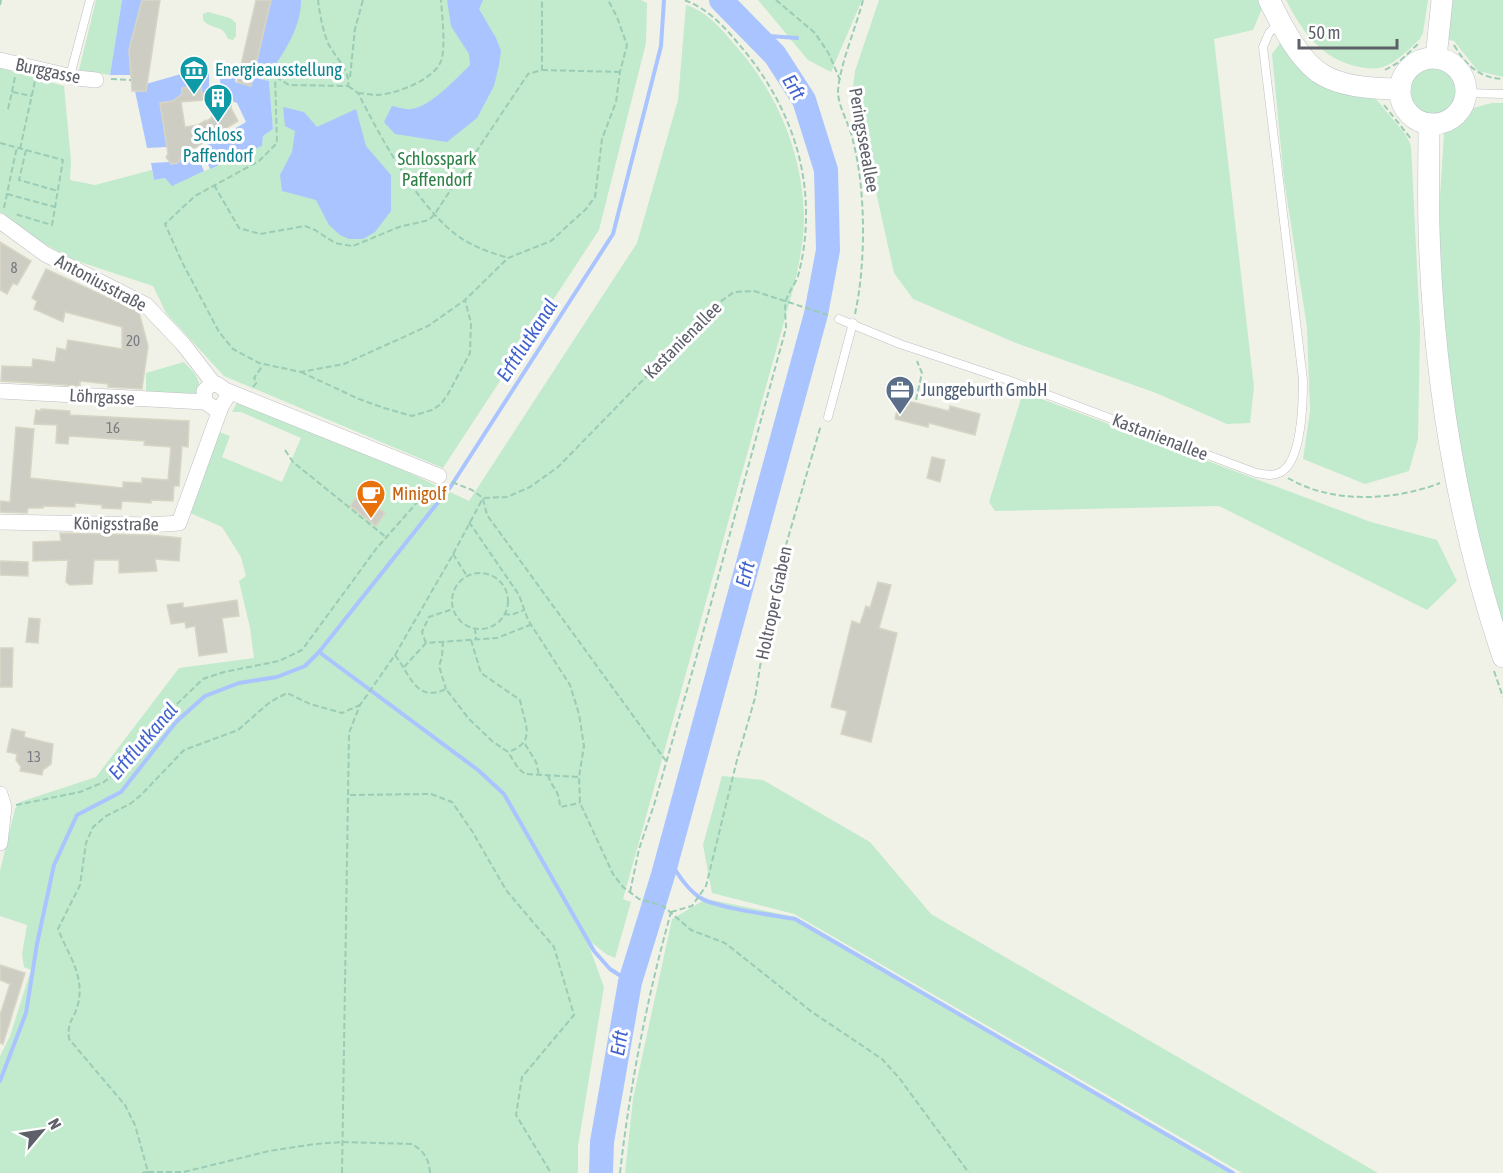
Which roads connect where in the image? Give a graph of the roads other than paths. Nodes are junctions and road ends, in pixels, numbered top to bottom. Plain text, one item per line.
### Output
1 (90, 0) edge
2 (1269, 0) edge
3 (1442, 0) edge
4 (1280, 22) junction
5 (1436, 58) junction
6 (0, 60) edge
7 (70, 76) junction
8 (96, 80) road end
9 (1400, 89) junction
10 (1466, 93) junction
11 (1503, 94) edge
12 (1429, 124) junction
13 (6, 215) edge
14 (839, 319) road end
15 (853, 323) junction
16 (220, 387) junction
17 (0, 392) edge
18 (205, 402) junction
19 (221, 407) junction
20 (828, 417) road end
21 (435, 475) road end
22 (0, 522) edge
23 (1503, 657) edge
24 (2, 800) edge
25 (0, 843) edge

1 - 7 lane
2 - 4 main road
3 - 5 main road
4 - 9 main road
4 - 15 lane, Kastanienallee
5 - 9 main road
5 - 10 main road
6 - 7 street, Burggasse
7 - 8 street, Burggasse
9 - 12 main road
10 - 11 lane
10 - 12 main road
12 - 23 main road
13 - 16 street, Antoniusstraße
14 - 15 lane, Kastanienallee
15 - 20 lane
16 - 18 street
16 - 19 street
16 - 21 street
17 - 18 street, Löhrgasse
18 - 19 street
19 - 22 street, Königsstraße
24 - 25 street

